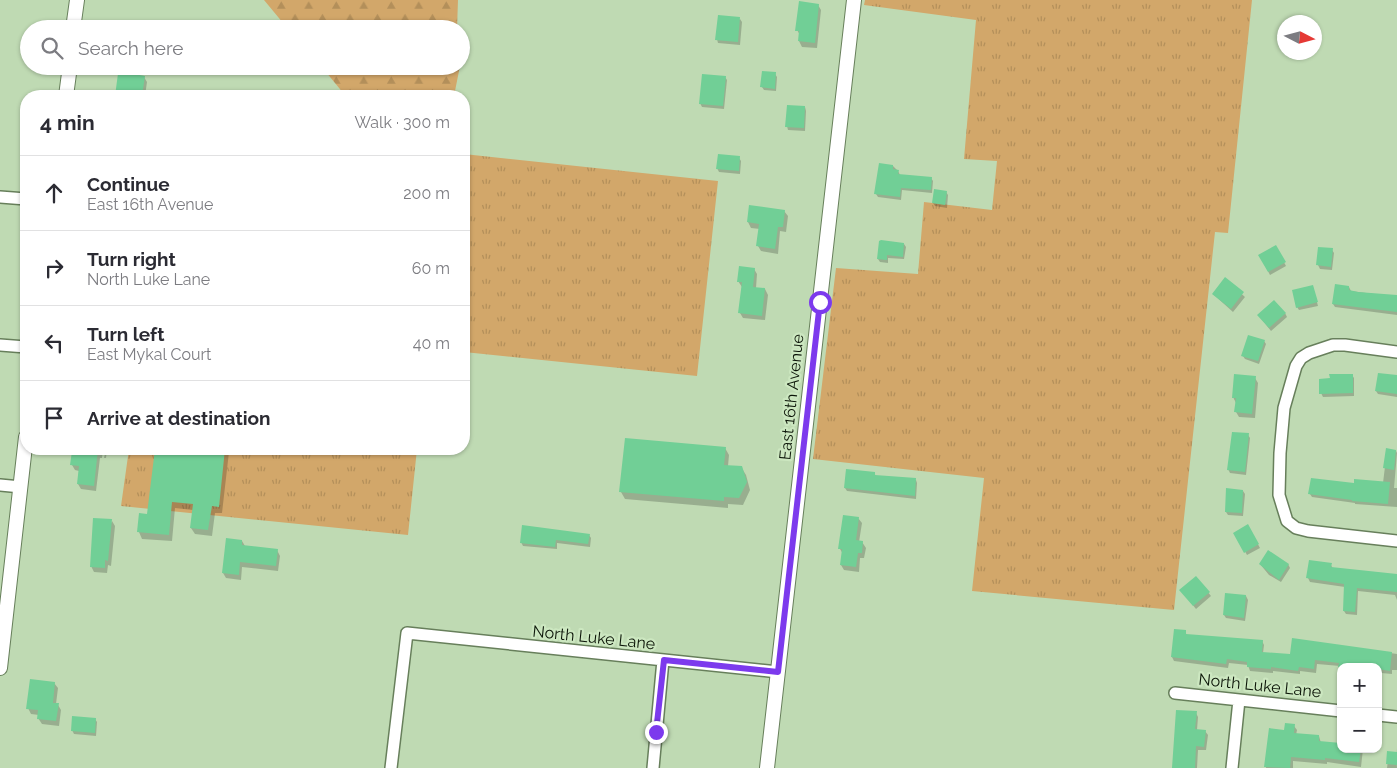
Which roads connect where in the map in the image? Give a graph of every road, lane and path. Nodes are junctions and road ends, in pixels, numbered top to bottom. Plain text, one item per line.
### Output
1 (77, 0) edge
2 (854, 0) edge
3 (74, 20) edge
4 (69, 75) edge
5 (67, 90) edge
6 (0, 197) edge
7 (20, 199) edge
8 (0, 345) edge
9 (20, 347) edge
10 (1397, 352) edge
11 (24, 455) edge
12 (0, 485) edge
13 (20, 487) junction
14 (1397, 541) edge
15 (664, 660) junction
16 (0, 668) edge
17 (778, 672) junction
18 (1175, 692) dead end
19 (1239, 700) junction
20 (1337, 711) edge
21 (1382, 715) edge
22 (1397, 717) edge
23 (391, 768) edge
24 (653, 768) edge
25 (767, 768) edge
26 (1232, 768) edge

1 - 3 street
2 - 17 street, East 16th Avenue
4 - 5 street
6 - 7 street
8 - 9 street
10 - 14 street
11 - 13 street
12 - 13 street
13 - 16 street
15 - 17 street, North Luke Lane
15 - 23 street, North Luke Lane
15 - 24 street
17 - 25 street, East 16th Avenue
18 - 19 street, North Luke Lane
19 - 20 street, North Luke Lane
19 - 26 street
21 - 22 street

